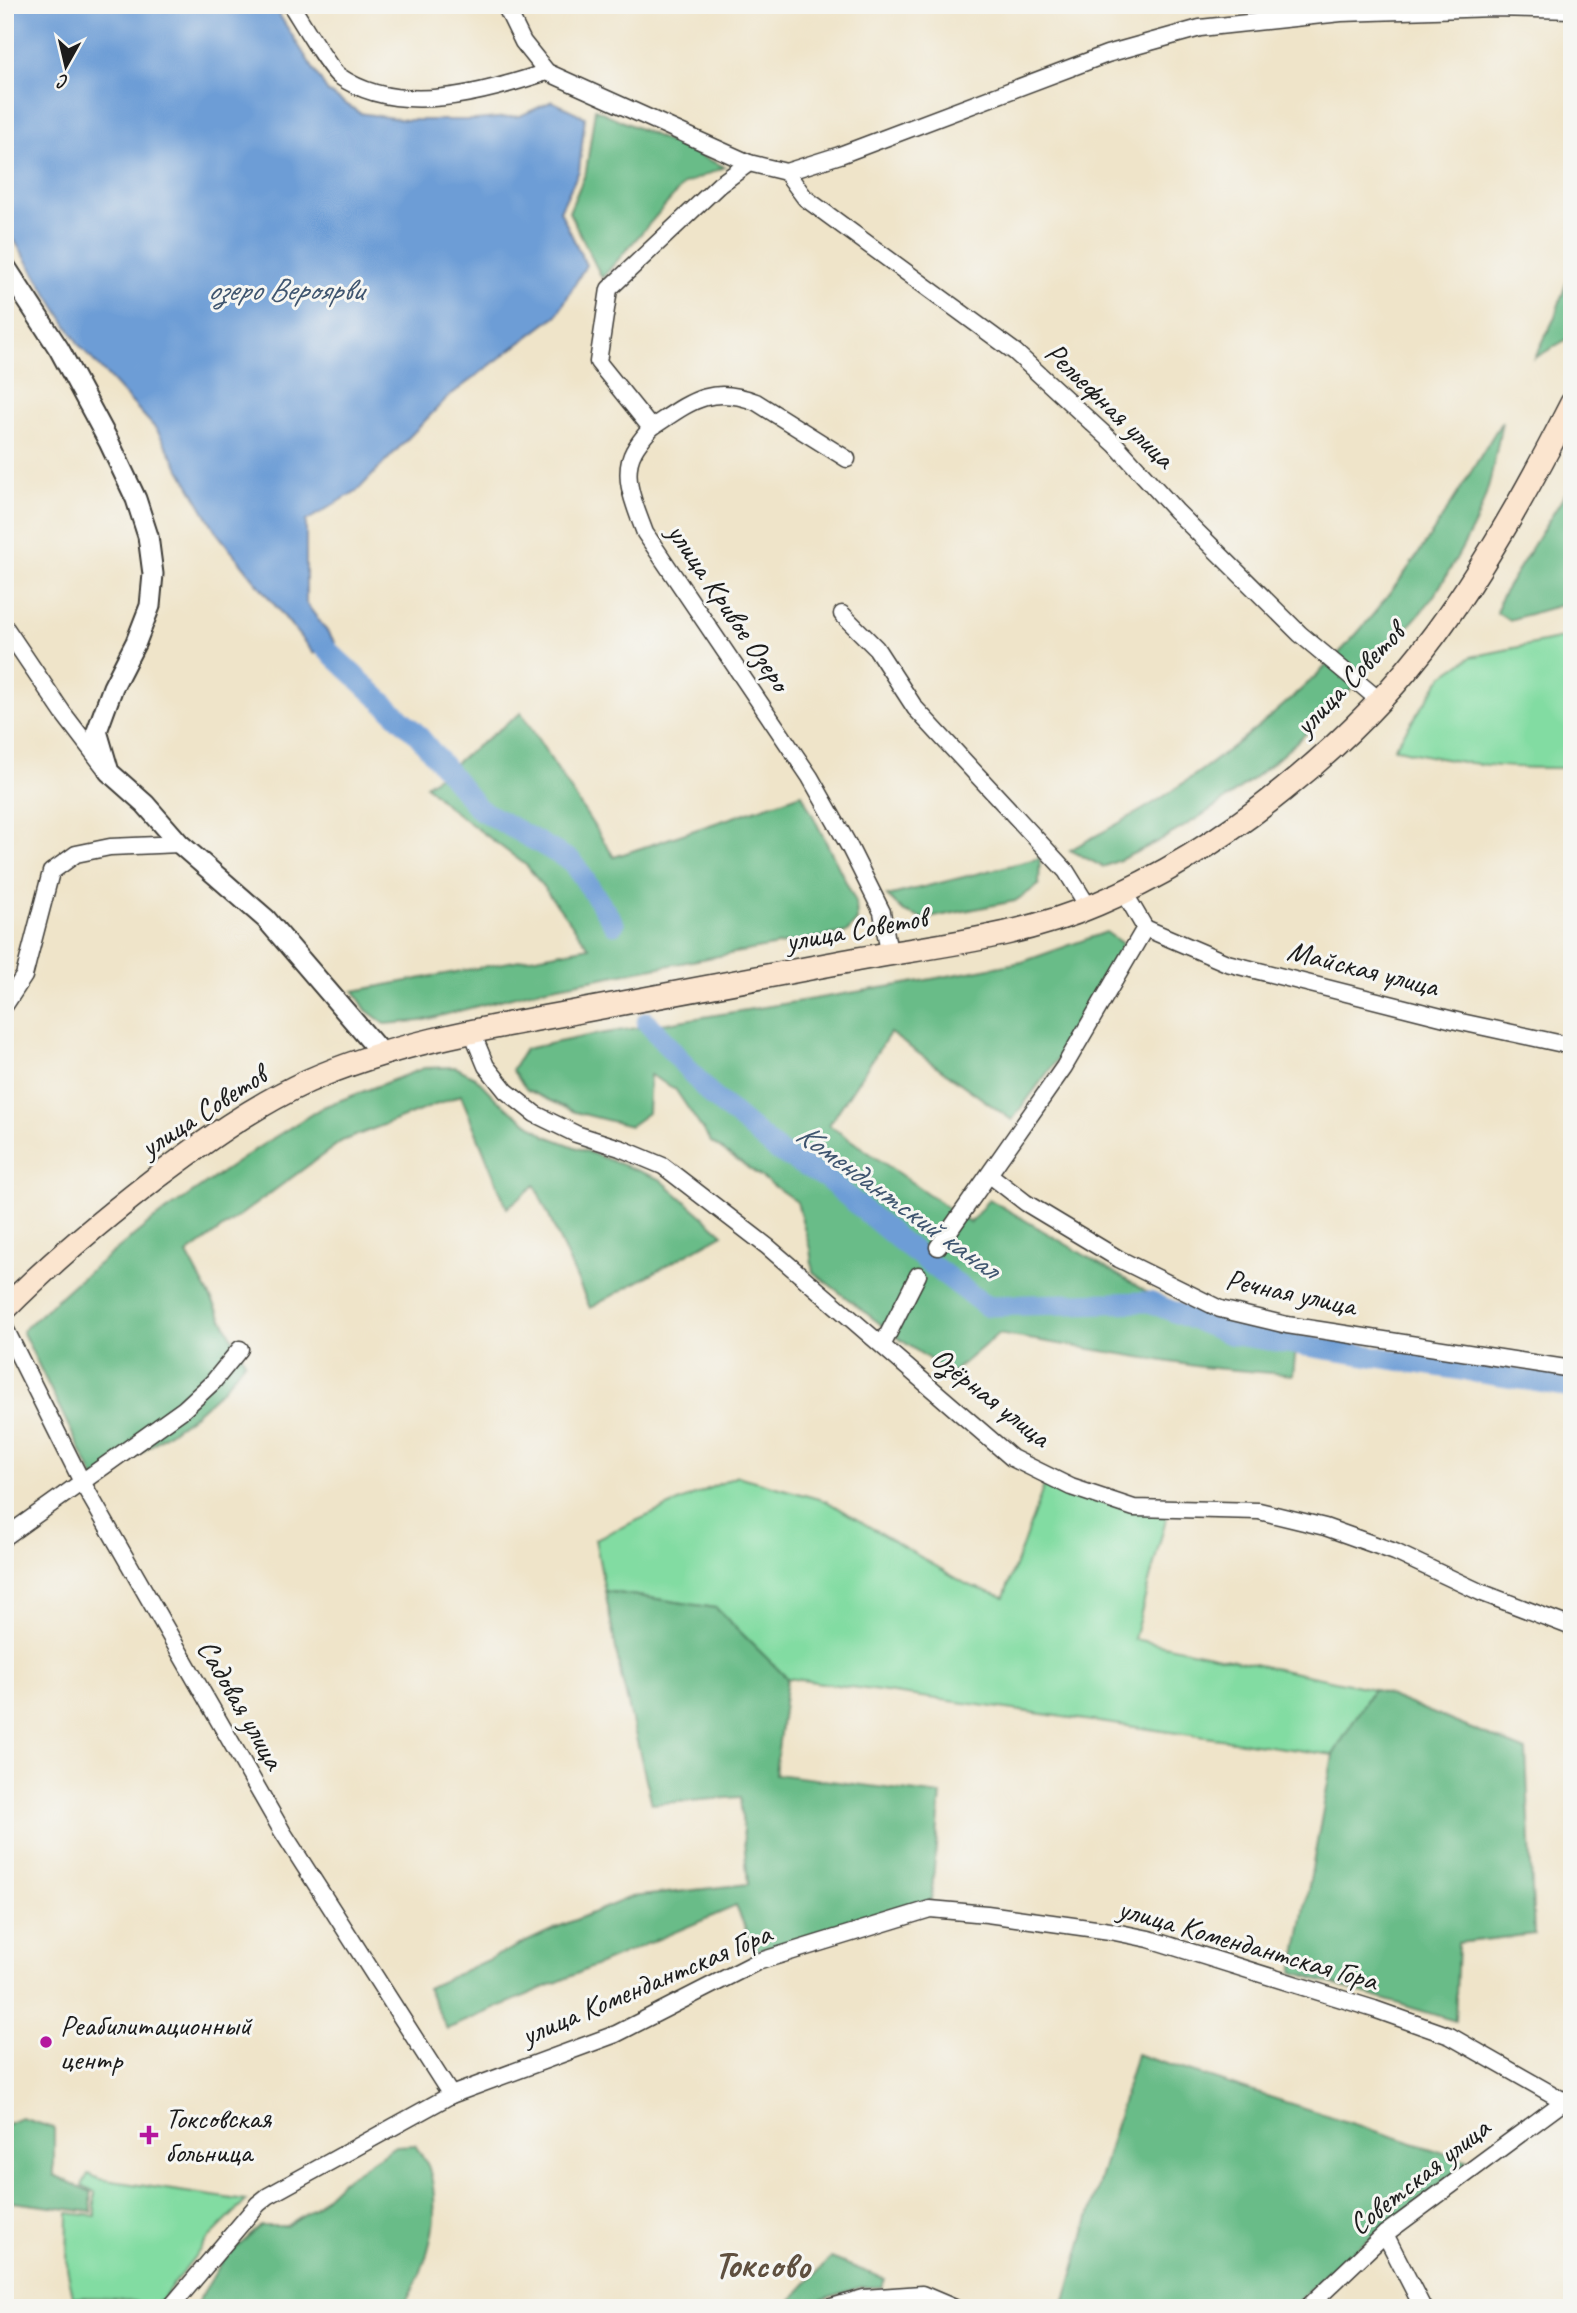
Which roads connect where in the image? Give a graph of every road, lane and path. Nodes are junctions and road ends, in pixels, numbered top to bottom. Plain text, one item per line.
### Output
1 (291, 5) edge
2 (505, 5) edge
3 (1341, 9) edge
4 (1572, 10) edge
5 (547, 72) junction
6 (749, 163) junction
7 (786, 172) junction
8 (5, 267) edge
9 (1572, 403) edge
10 (651, 428) junction
11 (847, 459) dead end
12 (842, 614) dead end
13 (5, 627) edge
14 (1379, 700) junction
15 (109, 772) junction
16 (180, 844) junction
17 (1124, 892) junction
18 (1089, 908) junction
19 (1145, 929) junction
20 (889, 953) junction
21 (5, 1005) edge
22 (472, 1032) junction
23 (1572, 1046) edge
24 (382, 1054) junction
25 (990, 1175) junction
26 (939, 1247) dead end
27 (918, 1275) dead end
28 (5, 1309) edge
29 (5, 1328) edge
30 (883, 1344) junction
31 (240, 1349) dead end
32 (1572, 1369) edge
33 (82, 1482) junction
34 (5, 1537) edge
35 (1572, 1627) edge
36 (451, 2095) junction
37 (1568, 2098) edge
38 (1385, 2234) junction
39 (170, 2308) edge
40 (828, 2308) edge
41 (955, 2308) edge
42 (1307, 2308) edge
43 (1423, 2308) edge

1 - 5 street
2 - 5 street
3 - 4 street
3 - 7 street
5 - 6 street
6 - 7 street
6 - 10 street
7 - 14 street, Рельефная улица
8 - 15 street
9 - 14 main road, улица Советов
10 - 11 street
10 - 20 street, улица Кривое Озеро
12 - 18 street
13 - 15 street
14 - 17 main road, улица Советов
15 - 16 street
16 - 21 street
16 - 24 street
17 - 18 main road, улица Советов
17 - 19 street
18 - 20 main road, улица Советов
19 - 23 street, Майская улица
19 - 25 street
20 - 22 main road, улица Советов
22 - 24 main road, улица Советов
22 - 30 street, Озёрная улица
24 - 28 main road, улица Советов
25 - 26 street
25 - 32 street, Речная улица
27 - 30 street
29 - 33 street, Садовая улица
30 - 35 street, Озёрная улица
31 - 33 street
33 - 34 street
33 - 36 street, Садовая улица
36 - 37 street, улица Комендантская Гора
36 - 39 street, улица Комендантская Гора
37 - 38 street, Советская улица
38 - 42 street, Советская улица
38 - 43 street
40 - 41 street

